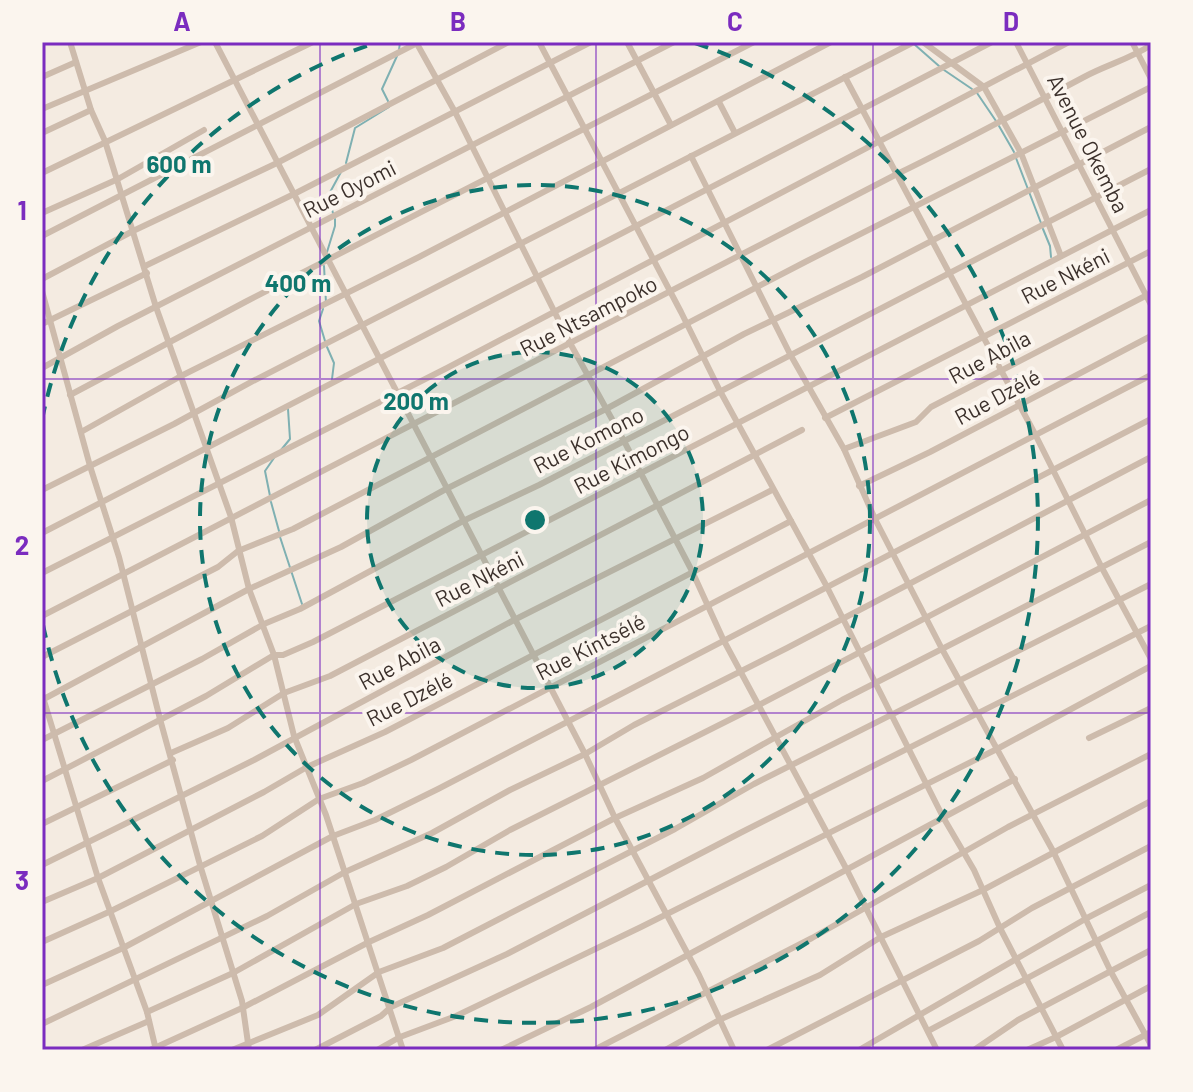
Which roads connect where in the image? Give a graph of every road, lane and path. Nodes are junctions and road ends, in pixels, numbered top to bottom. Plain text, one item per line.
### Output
1 (70, 42) edge
2 (170, 42) edge
3 (201, 42) edge
4 (215, 42) edge
5 (313, 42) edge
6 (418, 42) edge
7 (509, 42) edge
8 (539, 42) edge
9 (591, 42) edge
10 (627, 42) edge
11 (674, 42) edge
12 (754, 42) edge
13 (831, 42) edge
14 (914, 42) edge
15 (923, 42) edge
16 (992, 42) edge
17 (1016, 42) edge
18 (1069, 42) edge
19 (1132, 42) edge
20 (1151, 45) edge
21 (175, 53) junction
22 (1138, 54) junction
23 (638, 61) junction
24 (76, 62) junction
25 (550, 63) junction
26 (1029, 63) junction
27 (952, 64) junction
28 (42, 77) edge
29 (845, 77) junction
30 (1151, 79) edge
31 (438, 80) junction
32 (235, 81) junction
33 (984, 87) junction
34 (1151, 87) edge
35 (85, 92) junction
36 (656, 92) junction
37 (567, 97) junction
38 (1045, 99) junction
39 (719, 102) junction
40 (42, 109) edge
41 (863, 109) junction
42 (91, 110) junction
43 (455, 112) junction
44 (1004, 119) junction
45 (258, 125) junction
46 (671, 125) junction
47 (1151, 127) edge
48 (584, 129) junction
49 (204, 130) dead end
50 (1062, 131) junction
51 (42, 133) edge
52 (735, 133) junction
53 (105, 141) junction
54 (879, 141) junction
55 (471, 146) junction
56 (1021, 153) junction
57 (691, 156) junction
58 (601, 161) junction
59 (277, 163) junction
60 (1079, 164) junction
61 (1151, 169) edge
62 (42, 173) edge
63 (897, 174) junction
64 (118, 179) junction
65 (487, 179) junction
66 (1035, 188) junction
67 (708, 191) junction
68 (123, 194) junction
69 (294, 194) junction
70 (618, 194) junction
71 (1096, 196) junction
72 (915, 206) junction
73 (1151, 210) edge
74 (504, 211) junction
75 (42, 213) edge
76 (724, 223) junction
77 (1047, 223) junction
78 (636, 227) junction
79 (311, 228) junction
80 (1113, 229) junction
81 (133, 231) junction
82 (42, 236) edge
83 (932, 239) junction
84 (521, 245) junction
85 (1151, 251) edge
86 (741, 256) junction
87 (1061, 256) junction
88 (653, 260) junction
89 (327, 261) junction
90 (1129, 262) junction
91 (146, 270) junction
92 (950, 272) junction
93 (537, 278) junction
94 (42, 279) edge
95 (756, 287) junction
96 (42, 291) edge
97 (671, 293) junction
98 (345, 294) junction
99 (1148, 294) edge
100 (966, 305) junction
101 (1151, 305) edge
102 (156, 307) junction
103 (553, 310) junction
104 (50, 320) junction
105 (773, 321) junction
106 (42, 324) edge
107 (688, 325) junction
108 (363, 326) junction
109 (982, 336) junction
110 (1151, 336) edge
111 (169, 341) junction
112 (570, 343) junction
113 (790, 354) junction
114 (61, 357) junction
115 (380, 357) junction
116 (703, 357) junction
117 (42, 368) edge
118 (999, 370) junction
119 (1151, 375) edge
120 (181, 376) junction
121 (588, 377) junction
122 (809, 387) junction
123 (720, 391) junction
124 (397, 393) junction
125 (70, 395) junction
126 (1017, 404) junction
127 (606, 409) junction
128 (194, 414) junction
129 (825, 418) junction
130 (1151, 419) edge
131 (413, 424) junction
132 (737, 424) junction
133 (802, 430) dead end
134 (81, 432) junction
135 (1035, 434) junction
136 (624, 441) junction
137 (207, 448) junction
138 (844, 449) junction
139 (755, 455) junction
140 (1151, 457) edge
141 (429, 458) junction
142 (90, 466) junction
143 (1053, 469) junction
144 (641, 475) junction
145 (219, 485) junction
146 (859, 486) junction
147 (446, 489) junction
148 (42, 490) edge
149 (772, 490) junction
150 (1069, 500) junction
151 (1151, 500) edge
152 (103, 502) junction
153 (657, 507) junction
154 (231, 517) junction
155 (875, 519) junction
156 (463, 521) junction
157 (791, 521) junction
158 (42, 533) edge
159 (1085, 533) junction
160 (113, 537) junction
161 (674, 539) junction
162 (1151, 542) edge
163 (238, 551) junction
164 (892, 551) junction
165 (808, 552) junction
166 (481, 554) junction
167 (1102, 568) junction
168 (692, 571) junction
169 (42, 573) edge
170 (123, 574) junction
171 (909, 584) junction
172 (1151, 584) edge
173 (826, 585) junction
174 (249, 589) junction
175 (499, 589) junction
176 (1119, 600) junction
177 (708, 605) junction
178 (134, 610) junction
179 (42, 616) edge
180 (925, 616) junction
181 (842, 619) junction
182 (514, 620) junction
183 (264, 624) junction
184 (1151, 626) edge
185 (1137, 633) junction
186 (723, 639) junction
187 (143, 647) junction
188 (942, 649) junction
189 (859, 652) junction
190 (274, 655) junction
191 (532, 655) junction
192 (42, 657) edge
193 (1151, 659) edge
194 (1151, 666) edge
195 (740, 671) junction
196 (959, 680) junction
197 (875, 683) junction
198 (152, 684) junction
199 (548, 687) junction
200 (284, 693) junction
201 (43, 698) edge
202 (759, 705) junction
203 (1151, 708) edge
204 (892, 714) junction
205 (978, 714) junction
206 (160, 719) junction
207 (566, 722) junction
208 (53, 734) junction
209 (294, 736) junction
210 (775, 737) junction
211 (1089, 738) dead end
212 (42, 740) edge
213 (908, 748) junction
214 (997, 749) junction
215 (585, 754) junction
216 (1151, 754) edge
217 (172, 757) junction
218 (307, 767) junction
219 (791, 767) junction
220 (64, 769) junction
221 (1015, 779) junction
222 (42, 781) edge
223 (927, 784) junction
224 (598, 786) junction
225 (182, 795) junction
226 (319, 799) junction
227 (808, 799) junction
228 (1151, 801) edge
229 (78, 807) junction
230 (1032, 814) junction
231 (943, 817) junction
232 (615, 818) junction
233 (42, 824) edge
234 (191, 829) junction
235 (826, 834) junction
236 (333, 836) junction
237 (88, 842) junction
238 (1151, 846) edge
239 (632, 851) junction
240 (1053, 851) junction
241 (965, 853) junction
242 (42, 865) edge
243 (200, 865) junction
244 (847, 870) junction
245 (345, 872) junction
246 (98, 878) junction
247 (648, 881) junction
248 (1151, 885) edge
249 (1073, 889) junction
250 (983, 890) junction
251 (42, 902) edge
252 (211, 903) junction
253 (356, 904) junction
254 (866, 908) junction
255 (111, 911) junction
256 (1151, 912) edge
257 (666, 914) junction
258 (1087, 918) junction
259 (1000, 928) junction
260 (881, 937) junction
261 (221, 939) junction
262 (1097, 941) junction
263 (42, 942) edge
264 (369, 942) junction
265 (123, 948) junction
266 (1151, 950) edge
267 (688, 955) junction
268 (1018, 960) junction
269 (379, 972) junction
270 (1111, 972) junction
271 (233, 973) junction
272 (902, 980) junction
273 (1026, 980) junction
274 (135, 981) junction
275 (42, 985) edge
276 (1151, 986) edge
277 (706, 992) junction
278 (1126, 999) junction
279 (391, 1007) junction
280 (242, 1008) junction
281 (1042, 1009) junction
282 (147, 1012) junction
283 (918, 1014) junction
284 (719, 1020) junction
285 (149, 1021) junction
286 (42, 1024) edge
287 (928, 1031) junction
288 (1148, 1034) edge
289 (400, 1037) junction
290 (1056, 1037) junction
291 (1151, 1045) edge
292 (249, 1046) edge
293 (154, 1049) edge
294 (82, 1050) edge
295 (232, 1050) edge
296 (315, 1050) edge
297 (377, 1050) edge
298 (403, 1050) edge
299 (501, 1050) edge
300 (594, 1050) edge
301 (665, 1050) edge
302 (734, 1050) edge
303 (767, 1050) edge
304 (859, 1050) edge
305 (937, 1050) edge
306 (974, 1050) edge
307 (1027, 1050) edge
308 (1063, 1050) edge
309 (1116, 1050) edge

1 - 24 street
2 - 21 street
3 - 21 street
4 - 32 street
5 - 32 street
6 - 31 street
6 - 45 street
7 - 31 street
8 - 25 street
9 - 25 street
10 - 23 street
11 - 23 street, Rue Oyomi
12 - 36 street
13 - 39 street
14 - 29 street
15 - 27 street
16 - 27 street
17 - 26 street, Avenue Okemba
18 - 26 street
19 - 22 street
20 - 22 street, Rue Ntsampoko
21 - 35 street
22 - 30 street
22 - 38 street, Rue Ntsampoko
23 - 36 street
23 - 37 street, Rue Oyomi
24 - 28 street
24 - 35 street
25 - 37 street
25 - 43 street
26 - 33 street
26 - 38 street, Avenue Okemba
27 - 33 street
27 - 41 street
29 - 41 street
29 - 52 street
31 - 43 street
31 - 59 street
32 - 45 street
32 - 53 street
33 - 44 street
33 - 54 street
34 - 50 street
35 - 40 street
35 - 42 street
36 - 46 street
36 - 48 street
37 - 48 street
37 - 55 street, Rue Oyomi
38 - 44 street, Rue Ntsampoko
38 - 50 street, Avenue Okemba
39 - 46 street
39 - 52 street
41 - 54 street
41 - 67 street
42 - 51 street
42 - 53 street
43 - 55 street
43 - 69 street
44 - 56 street
44 - 63 street, Rue Ntsampoko
45 - 59 street
45 - 68 street
46 - 58 street
47 - 60 street
48 - 58 street
48 - 65 street
49 - 64 street
50 - 56 street
50 - 60 street, Avenue Okemba
52 - 57 street
53 - 62 street
53 - 64 street
54 - 63 street
54 - 76 street
55 - 65 street
55 - 79 street, Rue Oyomi
56 - 66 street
56 - 72 street
57 - 67 street
57 - 70 street
58 - 70 street
58 - 74 street
59 - 69 street
59 - 81 street
60 - 66 street
60 - 71 street, Avenue Okemba
61 - 71 street, Rue Komono
63 - 72 street
63 - 86 street, Rue Ntsampoko
64 - 68 street
64 - 75 street
65 - 74 street
65 - 89 street
66 - 77 street
66 - 83 street
67 - 76 street
67 - 78 street
68 - 81 street
68 - 82 street
69 - 79 street
69 - 91 street
70 - 78 street
70 - 84 street
71 - 77 street, Rue Komono
71 - 80 street, Avenue Okemba
72 - 83 street
72 - 95 street
73 - 80 street, Rue Kimongo
74 - 84 street
74 - 98 street
76 - 86 street
76 - 88 street
77 - 87 street
77 - 92 street, Rue Komono
78 - 88 street
78 - 93 street
79 - 89 street
79 - 102 street, Rue Oyomi
80 - 87 street, Rue Kimongo
80 - 90 street, Avenue Okemba
81 - 91 street
81 - 94 street
83 - 92 street
83 - 105 street
84 - 93 street
84 - 108 street
85 - 90 street, Rue Nkéni
86 - 95 street
86 - 97 street, Rue Ntsampoko
87 - 100 street, Rue Kimongo
88 - 97 street
88 - 103 street
89 - 98 street
89 - 111 street
90 - 99 street, Avenue Okemba
90 - 109 street, Rue Nkéni
91 - 102 street
91 - 104 street
92 - 100 street
92 - 113 street, Rue Komono
93 - 103 street
93 - 115 street
95 - 105 street
95 - 107 street
96 - 104 street
97 - 107 street
97 - 112 street, Rue Ntsampoko
98 - 108 street
98 - 120 street
99 - 101 street, Avenue Okemba
99 - 118 street, Rue Abila
100 - 109 street
100 - 122 street, Rue Kimongo
102 - 111 street
102 - 114 street, Rue Oyomi
103 - 112 street
103 - 124 street
104 - 106 street
104 - 114 street
105 - 113 street
105 - 116 street
107 - 116 street
107 - 121 street
108 - 115 street
108 - 128 street
109 - 118 street
109 - 129 street, Rue Nkéni
110 - 126 street, Rue Dzélé
111 - 120 street
111 - 125 street
112 - 121 street
112 - 131 street, Rue Ntsampoko
113 - 122 street
113 - 123 street, Rue Komono
114 - 117 street, Rue Oyomi
114 - 125 street
115 - 124 street
115 - 137 street
116 - 123 street
116 - 127 street
118 - 126 street
118 - 138 street, Rue Abila
119 - 135 street, Rue Kintsélé
120 - 128 street
120 - 134 street
121 - 127 street
121 - 141 street
122 - 129 street
122 - 132 street, Rue Kimongo
123 - 132 street
123 - 136 street, Rue Komono
124 - 131 street
124 - 145 street
125 - 134 street
126 - 135 street
126 - 146 street, Rue Dzélé
127 - 136 street
127 - 147 street
128 - 137 street
128 - 142 street
129 - 138 street
130 - 143 street
131 - 141 street
131 - 154 street, Rue Ntsampoko
132 - 139 street
132 - 144 street, Rue Kimongo
133 - 139 street, Rue Nkéni
134 - 142 street
135 - 143 street
135 - 155 street, Rue Kintsélé
136 - 144 street
136 - 156 street, Rue Komono
137 - 145 street
137 - 152 street
138 - 146 street
139 - 149 street
139 - 153 street, Rue Nkéni
140 - 150 street
141 - 147 street
141 - 163 street
142 - 148 street
142 - 152 street
143 - 150 street
143 - 164 street
144 - 153 street
144 - 166 street, Rue Kimongo
145 - 154 street
145 - 160 street
146 - 155 street
147 - 156 street
147 - 174 street
149 - 157 street
149 - 161 street, Rue Abila
150 - 159 street
150 - 171 street
151 - 159 street
152 - 158 street
152 - 160 street
153 - 161 street
153 - 175 street, Rue Nkéni
154 - 163 street
154 - 170 street, Rue Ntsampoko
155 - 164 street
155 - 165 street, Rue Kintsélé
156 - 166 street
156 - 183 street, Rue Komono
157 - 165 street
157 - 168 street, Rue Dzélé
159 - 167 street
159 - 180 street
160 - 169 street
160 - 170 street
161 - 168 street
161 - 182 street, Rue Abila
162 - 167 street
163 - 174 street
163 - 178 street
164 - 171 street
164 - 173 street
165 - 173 street
165 - 177 street, Rue Kintsélé
166 - 175 street
166 - 190 street, Rue Kimongo
167 - 176 street
167 - 188 street
168 - 177 street
168 - 191 street, Rue Dzélé
170 - 178 street
170 - 179 street, Rue Ntsampoko
171 - 180 street
171 - 181 street
172 - 176 street
173 - 181 street
173 - 186 street
174 - 183 street
174 - 187 street
175 - 182 street
175 - 200 street, Rue Nkéni
176 - 185 street
176 - 196 street
177 - 186 street
177 - 199 street, Rue Kintsélé
178 - 187 street
178 - 192 street
180 - 188 street
180 - 189 street
181 - 189 street
181 - 195 street
182 - 191 street
182 - 209 street, Rue Abila
183 - 190 street
183 - 198 street, Rue Komono
184 - 185 street
185 - 193 street
185 - 205 street
186 - 195 street
186 - 207 street
187 - 198 street
187 - 201 street
188 - 196 street
188 - 197 street
189 - 197 street
189 - 202 street
190 - 200 street
190 - 206 street, Rue Kimongo
191 - 199 street
191 - 218 street, Rue Dzélé
194 - 214 street
195 - 202 street
195 - 215 street
196 - 204 street
196 - 205 street
197 - 204 street
197 - 210 street
198 - 206 street
198 - 208 street, Rue Komono
199 - 207 street
199 - 226 street, Rue Kintsélé
200 - 209 street
200 - 217 street, Rue Nkéni
201 - 208 street
202 - 210 street
202 - 224 street
203 - 211 street
204 - 213 street
204 - 219 street
205 - 213 street
205 - 214 street
206 - 217 street
206 - 220 street, Rue Kimongo
207 - 215 street
207 - 236 street
208 - 212 street, Rue Komono
208 - 220 street
209 - 218 street
209 - 225 street, Rue Abila
210 - 219 street
210 - 232 street
213 - 223 street
213 - 227 street
214 - 221 street
214 - 223 street
215 - 224 street
215 - 245 street
216 - 230 street
217 - 225 street
217 - 229 street, Rue Nkéni
218 - 226 street
218 - 234 street, Rue Dzélé
219 - 227 street
219 - 239 street
220 - 222 street, Rue Kimongo
220 - 229 street
221 - 230 street
221 - 231 street
223 - 231 street
223 - 235 street
224 - 232 street
224 - 253 street
225 - 234 street
225 - 237 street, Rue Abila
226 - 236 street
226 - 243 street, Rue Kintsélé
227 - 235 street
227 - 247 street
228 - 240 street
229 - 233 street, Rue Nkéni
229 - 237 street
230 - 240 street
230 - 241 street
231 - 241 street
231 - 244 street
232 - 239 street
232 - 264 street
234 - 243 street
234 - 246 street, Rue Dzélé
235 - 244 street
235 - 257 street
236 - 245 street
236 - 252 street
237 - 242 street, Rue Abila
237 - 246 street
238 - 249 street
239 - 247 street
239 - 269 street
240 - 249 street
240 - 250 street
241 - 250 street
241 - 254 street
243 - 252 street
243 - 255 street, Rue Kintsélé
244 - 254 street
244 - 267 street
245 - 253 street
245 - 261 street
246 - 251 street, Rue Dzélé
246 - 255 street
247 - 257 street
247 - 279 street
248 - 258 street
249 - 258 street
249 - 259 street
250 - 259 street
250 - 260 street
252 - 261 street
252 - 265 street
253 - 264 street
253 - 271 street
254 - 260 street
254 - 277 street
255 - 263 street, Rue Kintsélé
255 - 265 street
256 - 262 street
257 - 267 street
257 - 289 street
258 - 262 street
258 - 268 street
259 - 268 street
259 - 272 street
260 - 272 street
260 - 284 street
261 - 271 street
261 - 274 street
262 - 270 street
262 - 273 street
264 - 269 street
264 - 280 street
265 - 274 street
265 - 275 street
266 - 270 street
267 - 277 street
267 - 299 street
268 - 273 street
268 - 283 street
269 - 279 street
269 - 292 street
270 - 278 street
270 - 281 street
271 - 280 street
271 - 282 street
272 - 283 street
272 - 303 street
273 - 281 street
273 - 287 street
274 - 282 street
274 - 286 street
276 - 278 street
277 - 284 street
277 - 300 street
278 - 288 street
278 - 290 street
279 - 289 street
279 - 296 street
280 - 292 street
280 - 293 street
281 - 290 street
281 - 306 street
282 - 285 street
283 - 287 street
283 - 304 street
284 - 301 street
284 - 302 street
285 - 293 street
285 - 294 street
287 - 305 street
288 - 291 street
288 - 309 street
289 - 297 street
289 - 298 street
290 - 307 street
290 - 308 street
292 - 295 street

